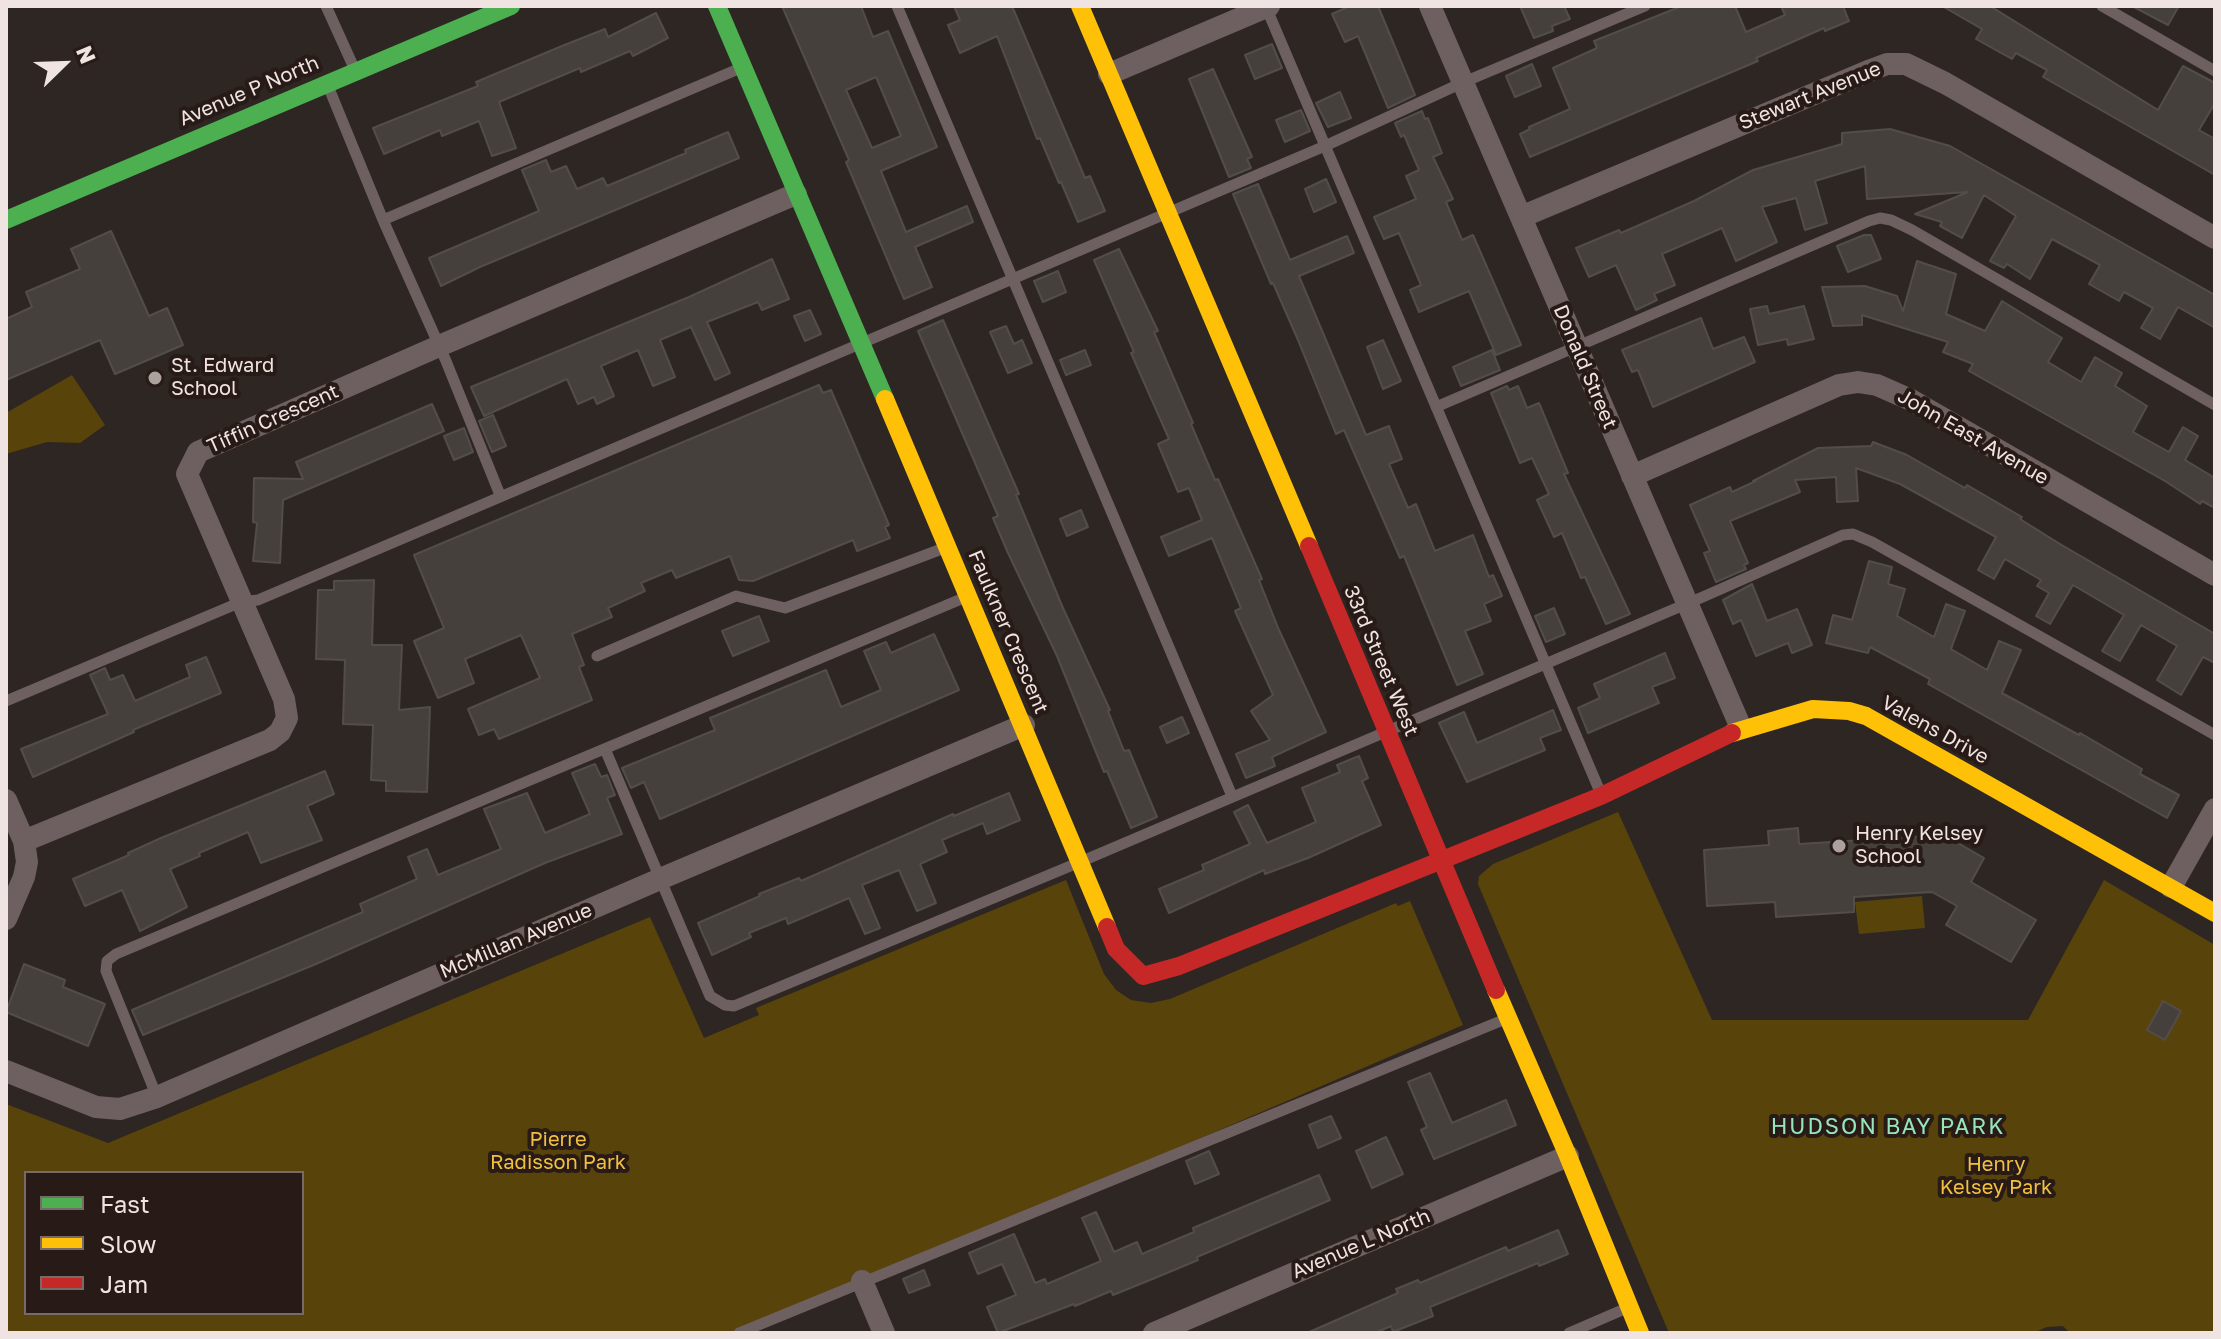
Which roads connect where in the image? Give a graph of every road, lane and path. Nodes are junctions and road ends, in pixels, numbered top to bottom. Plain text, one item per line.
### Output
1 (326, 6) edge
2 (511, 6) edge
3 (717, 6) edge
4 (897, 6) edge
5 (1080, 6) edge
6 (1430, 6) edge
7 (1645, 6) edge
8 (2102, 6) edge
9 (1267, 7) edge
10 (743, 67) junction
11 (355, 70) junction
12 (2215, 71) edge
13 (1109, 74) junction
14 (326, 82) junction
15 (1464, 82) junction
16 (1325, 146) junction
17 (796, 194) junction
18 (1166, 213) junction
19 (1521, 217) junction
20 (6, 220) edge
21 (383, 220) junction
22 (2215, 238) edge
23 (1014, 277) junction
24 (859, 342) junction
25 (439, 346) junction
26 (1576, 346) junction
27 (2215, 405) edge
28 (1436, 407) junction
29 (1632, 476) junction
30 (500, 495) junction
31 (948, 547) junction
32 (2215, 575) edge
33 (969, 596) junction
34 (241, 602) junction
35 (1688, 603) junction
36 (597, 656) dead end
37 (1546, 664) junction
38 (6, 701) edge
39 (1024, 725) junction
40 (1741, 728) junction
41 (1387, 730) junction
42 (2215, 735) edge
43 (605, 749) junction
44 (1232, 796) junction
45 (1601, 796) junction
46 (6, 800) edge
47 (2215, 809) edge
48 (24, 841) junction
49 (1080, 862) junction
50 (1440, 862) junction
51 (660, 879) junction
52 (2171, 887) junction
53 (2215, 913) edge
54 (6, 919) edge
55 (1509, 1018) junction
56 (6, 1071) edge
57 (157, 1097) junction
58 (1568, 1156) junction
59 (862, 1281) junction
60 (1629, 1307) junction
61 (739, 1333) edge
62 (884, 1333) edge
63 (1154, 1333) edge
64 (1569, 1333) edge
65 (1640, 1333) edge

1 - 11 lane
2 - 11 street, Avenue P North
3 - 10 street, Faulkner Crescent
4 - 23 lane
5 - 13 street, 33rd Street West
6 - 15 street, Donald Street
7 - 15 lane
8 - 12 lane
9 - 13 street
9 - 16 lane
10 - 17 street, Faulkner Crescent
10 - 21 lane
11 - 14 street, Avenue P North
13 - 18 street, 33rd Street West
14 - 20 street, Avenue P North
14 - 21 lane
15 - 16 lane
15 - 19 street, Donald Street
16 - 18 lane
16 - 28 lane
17 - 24 street, Faulkner Crescent
17 - 25 street, Tiffin Crescent
18 - 23 lane
18 - 41 street, 33rd Street West
19 - 22 street, Stewart Avenue
19 - 26 street, Donald Street
21 - 25 lane
23 - 24 lane
23 - 44 lane
24 - 30 lane
24 - 31 street, Faulkner Crescent
25 - 30 lane
25 - 34 street, Tiffin Crescent
26 - 27 lane
26 - 28 lane
26 - 29 street, Donald Street
28 - 37 lane
29 - 32 street, John East Avenue
29 - 35 street, Donald Street
30 - 34 lane
31 - 33 street, Faulkner Crescent
31 - 36 lane
33 - 39 street, Faulkner Crescent
33 - 43 lane
34 - 38 lane
34 - 48 street, Tiffin Crescent
35 - 37 lane
35 - 40 street, Donald Street
35 - 42 lane
37 - 41 lane
37 - 45 lane
39 - 49 street, Faulkner Crescent
39 - 51 street, McMillan Avenue
40 - 45 street, Valens Drive
40 - 52 street, Valens Drive
41 - 44 lane
41 - 50 street, 33rd Street West
43 - 51 lane
43 - 57 lane
44 - 49 lane
45 - 50 street, Valens Drive
46 - 48 street
47 - 52 street
48 - 54 street
49 - 50 street, Faulkner Crescent
49 - 51 lane
50 - 55 street, 33rd Street West
51 - 57 street, McMillan Avenue
52 - 53 street, Valens Drive
55 - 58 street, 33rd Street West
55 - 59 lane
56 - 57 street, McMillan Avenue
58 - 60 street, 33rd Street West
58 - 63 street, Avenue L North
59 - 61 lane
59 - 62 street
60 - 64 lane
60 - 65 street, 33rd Street West

